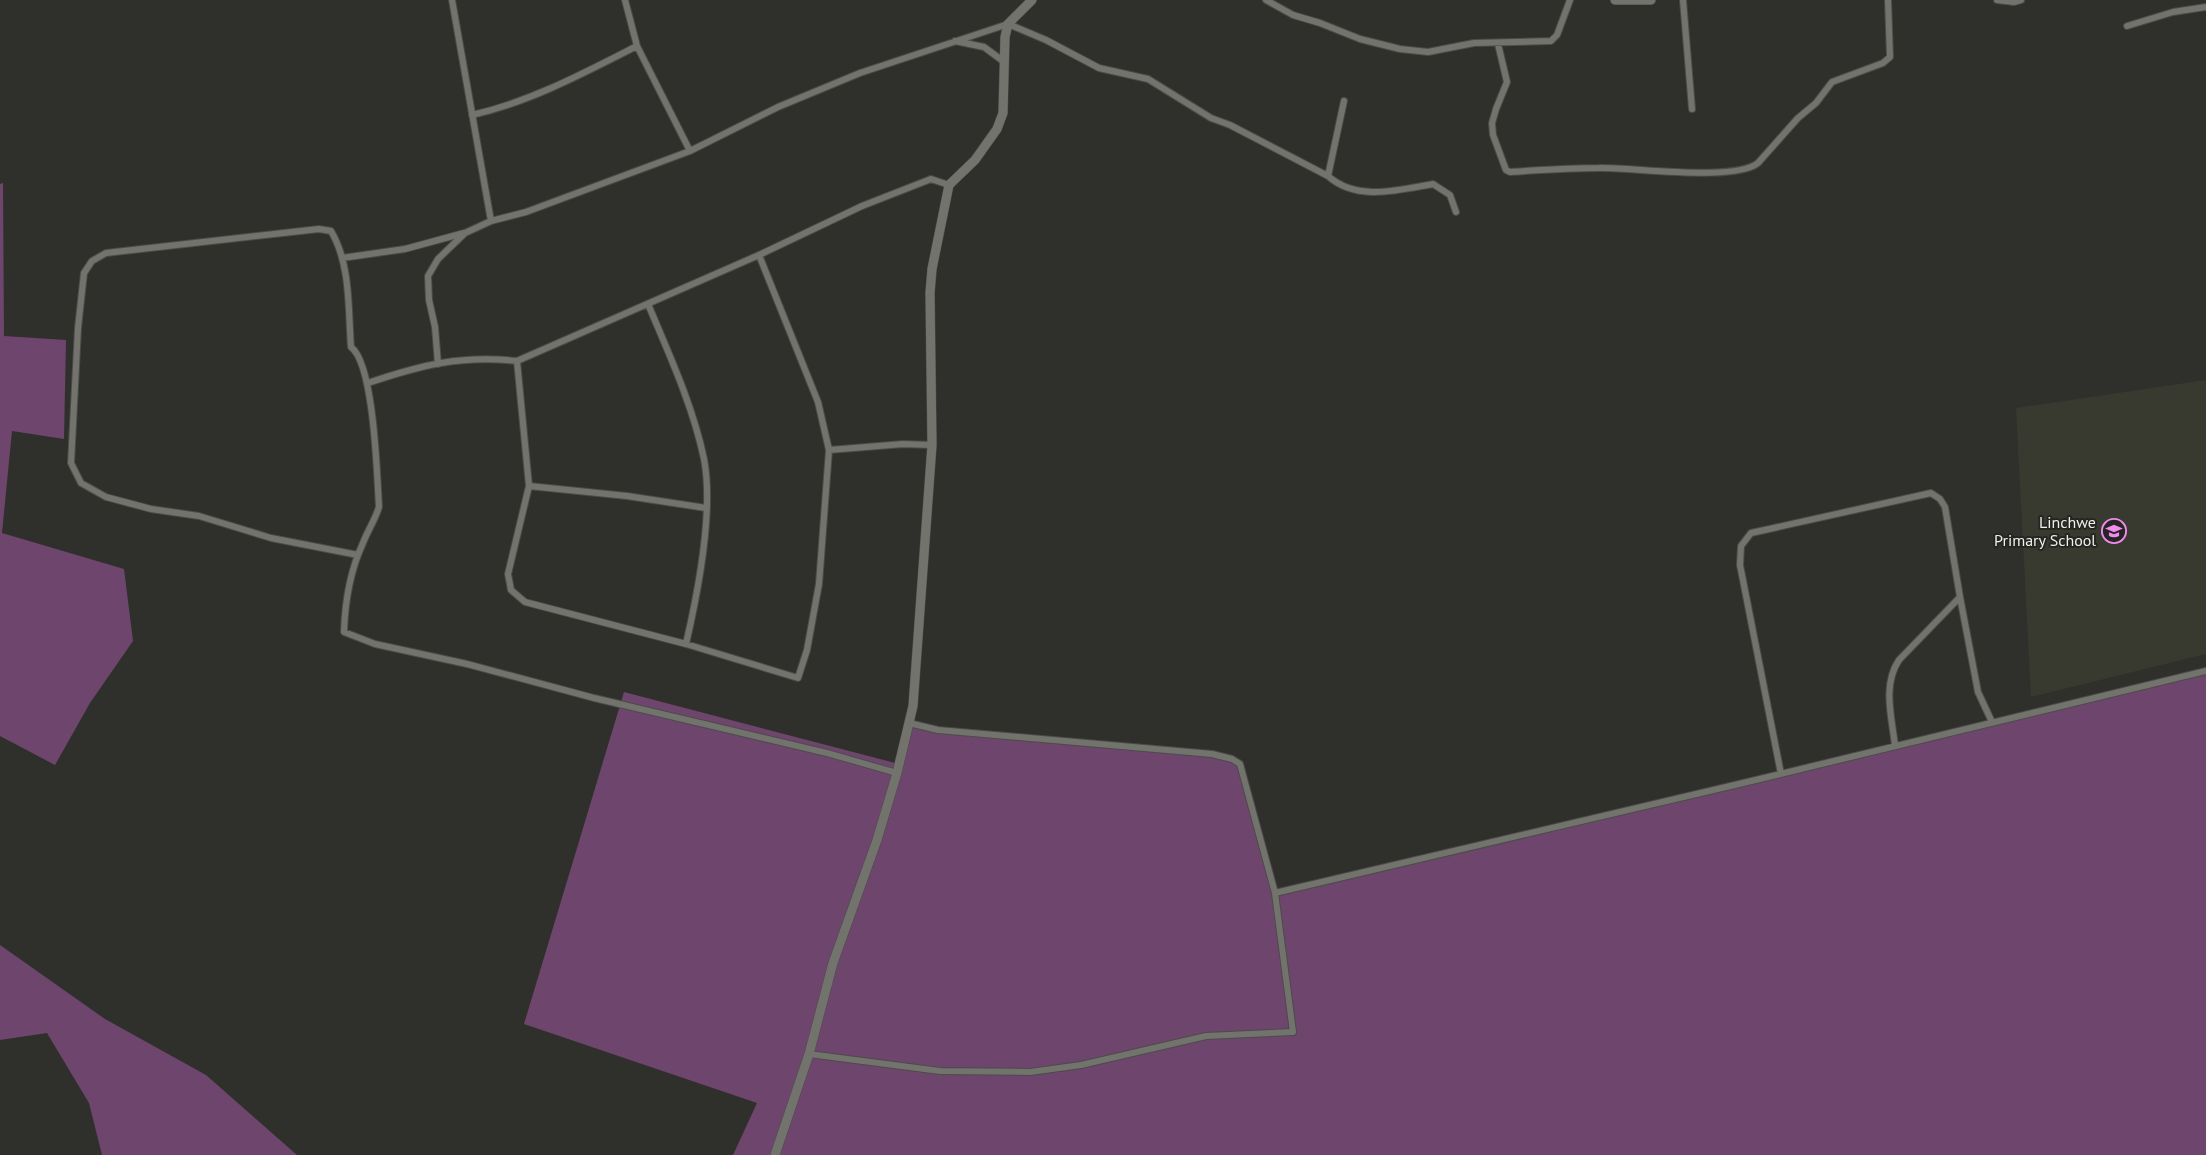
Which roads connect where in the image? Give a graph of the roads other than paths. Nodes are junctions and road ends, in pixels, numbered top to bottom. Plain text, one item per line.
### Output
1 (452, 0) edge
2 (625, 0) edge
3 (1032, 0) edge
4 (1266, 0) edge
5 (1570, 0) edge
6 (1615, 0) edge
7 (1651, 0) edge
8 (1683, 0) edge
9 (1888, 0) edge
10 (1997, 0) edge
11 (2021, 0) edge
12 (2206, 7) edge
13 (1008, 24) junction
14 (2126, 26) dead end
15 (954, 41) junction
16 (1498, 44) junction
17 (637, 46) junction
18 (1003, 61) junction
19 (1344, 101) dead end
20 (1692, 109) dead end
21 (472, 115) junction
22 (690, 151) junction
23 (1328, 176) junction
24 (950, 185) junction
25 (1456, 212) dead end
26 (491, 221) junction
27 (465, 233) junction
28 (759, 255) junction
29 (342, 258) junction
30 (648, 304) junction
31 (517, 361) junction
32 (438, 364) junction
33 (368, 383) junction
34 (932, 445) junction
35 (829, 450) junction
36 (529, 486) junction
37 (706, 508) junction
38 (358, 556) junction
39 (1960, 597) junction
40 (686, 644) junction
41 (2206, 671) edge
42 (1992, 722) junction
43 (909, 723) junction
44 (1895, 746) junction
45 (897, 773) junction
46 (1781, 774) junction
47 (1275, 893) junction
48 (809, 1054) junction
49 (775, 1155) edge

1 - 21 street
2 - 17 street
3 - 13 street
4 - 16 street
5 - 16 street
6 - 7 street
8 - 20 street
9 - 16 street
10 - 11 street
12 - 14 street
13 - 15 street
13 - 18 street
13 - 23 street
15 - 18 street
15 - 22 street
17 - 21 street
17 - 22 street
18 - 24 street
19 - 23 street
21 - 26 street
22 - 26 street
23 - 25 street
24 - 28 street
24 - 34 street
26 - 27 street
27 - 29 street
27 - 32 street
28 - 30 street
28 - 35 street
29 - 33 street
29 - 38 street
30 - 31 street
30 - 37 street
31 - 32 street
31 - 36 street
32 - 33 street
33 - 38 street
34 - 35 street
34 - 43 street
35 - 40 street
36 - 37 street
36 - 40 street
37 - 40 street
38 - 45 street
39 - 42 street
39 - 44 street
39 - 46 street
41 - 42 street
42 - 44 street
43 - 45 street
43 - 47 street
44 - 46 street
45 - 48 street
46 - 47 street
47 - 48 street
48 - 49 street

